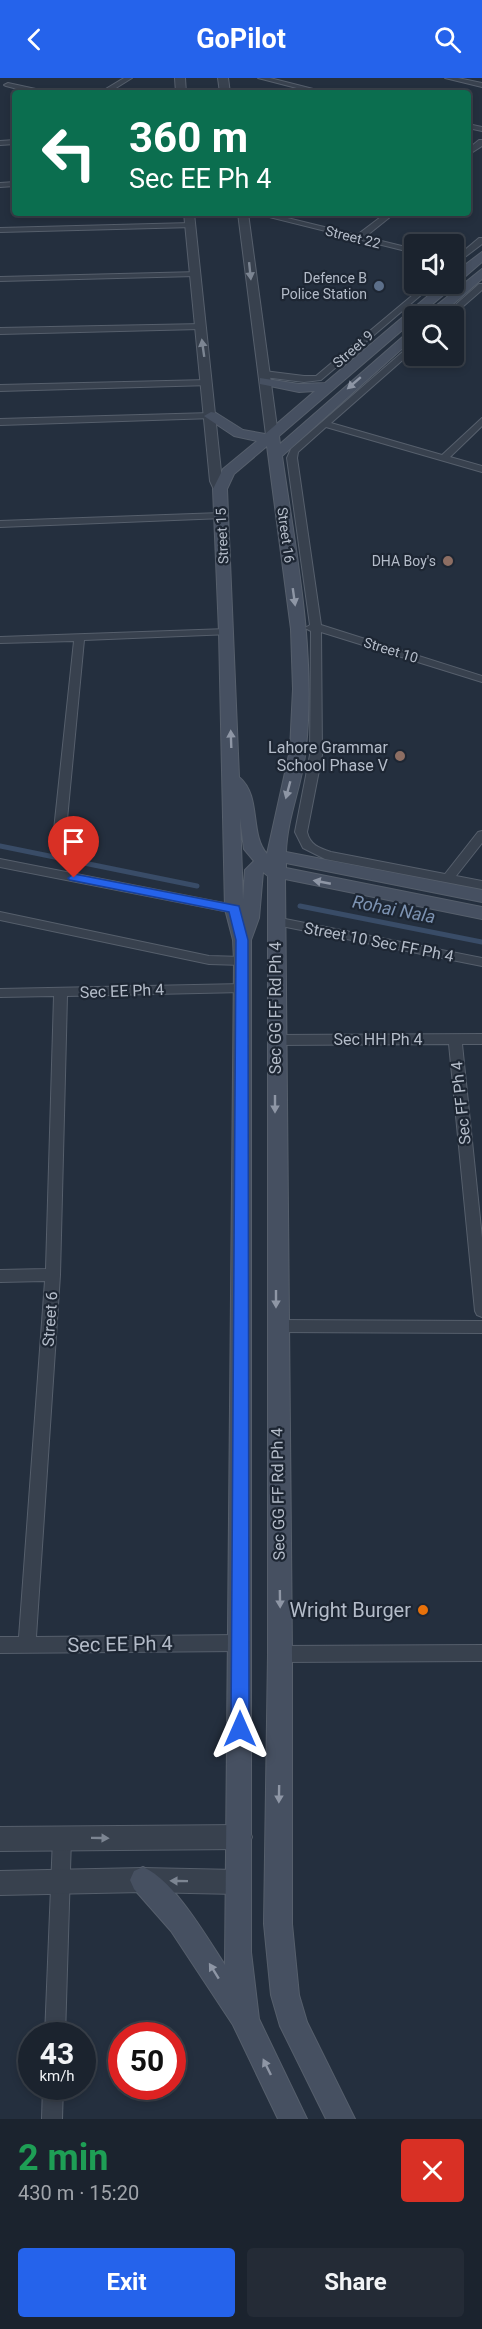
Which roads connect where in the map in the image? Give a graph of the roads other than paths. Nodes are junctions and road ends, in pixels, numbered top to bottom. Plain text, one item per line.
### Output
1 (17, 78) edge
2 (129, 78) edge
3 (261, 78) edge
4 (448, 78) edge
5 (8, 85) junction
6 (482, 86) edge
7 (29, 90) edge
8 (108, 90) edge
9 (312, 90) edge
10 (0, 93) edge
11 (243, 216) edge
12 (269, 216) edge
13 (387, 216) edge
14 (190, 217) edge
15 (0, 230) edge
16 (358, 238) junction
17 (482, 240) edge
18 (404, 249) edge
19 (464, 254) edge
20 (482, 256) edge
21 (477, 269) edge
22 (196, 274) junction
23 (0, 279) edge
24 (482, 286) edge
25 (420, 294) edge
26 (437, 294) edge
27 (441, 306) edge
28 (459, 306) edge
29 (200, 326) junction
30 (0, 331) edge
31 (404, 340) edge
32 (404, 354) edge
33 (264, 377) junction
34 (329, 381) junction
35 (208, 383) junction
36 (0, 388) edge
37 (211, 416) junction
38 (482, 421) edge
39 (0, 422) edge
40 (325, 424) junction
41 (269, 445) junction
42 (444, 458) junction
43 (482, 469) edge
44 (286, 478) junction
45 (220, 489) junction
46 (221, 516) junction
47 (0, 524) edge
48 (316, 627) junction
49 (298, 628) junction
50 (227, 632) junction
51 (79, 639) junction
52 (0, 640) edge
53 (482, 679) edge
54 (232, 773) junction
55 (60, 830) dead end
56 (482, 835) edge
57 (0, 863) edge
58 (273, 864) junction
59 (447, 879) junction
60 (482, 885) edge
61 (482, 897) edge
62 (234, 909) junction
63 (482, 913) edge
64 (0, 916) edge
65 (275, 921) junction
66 (242, 951) junction
67 (482, 962) edge
68 (243, 988) junction
69 (0, 993) edge
70 (61, 993) junction
71 (455, 1039) junction
72 (482, 1039) edge
73 (275, 1040) junction
74 (475, 1167) edge
75 (53, 1275) junction
76 (0, 1276) edge
77 (482, 1311) edge
78 (276, 1326) junction
79 (482, 1327) edge
80 (240, 1643) junction
81 (0, 1645) edge
82 (27, 1645) junction
83 (482, 1653) edge
84 (280, 1654) junction
85 (240, 1837) junction
86 (62, 1838) junction
87 (0, 1839) edge
88 (60, 1880) junction
89 (143, 1880) junction
90 (237, 1882) junction
91 (0, 1883) edge
92 (245, 2021) junction
93 (55, 2022) edge
94 (53, 2100) edge
95 (52, 2119) edge
96 (293, 2119) edge
97 (341, 2119) edge

1 - 5 street
2 - 8 street
3 - 9 street
4 - 6 street
5 - 7 street
5 - 10 street
11 -> 33 street, Street 16
12 - 16 street, Street 22
13 - 16 street
14 - 15 street
14 - 22 street, Street 15
16 - 18 street, Street 22
17 - 19 street
20 - 21 main road
21 - 27 main road
22 - 23 street
22 - 29 street, Street 15
24 - 28 street
25 - 34 street, Street 9
26 - 34 main road
29 - 30 street
35 -> 29 street, Street 15
31 -> 41 main road
32 - 40 street
33 - 34 main road
33 - 41 street, Street 16
34 - 41 main road
35 - 36 street
35 - 37 street, Street 15
37 - 39 street
37 - 41 main road
37 - 45 street, Street 15
38 - 42 street
40 - 42 street
40 - 44 street
41 - 44 main road, Street 16
41 - 45 main road
42 - 43 street
44 - 48 street
44 -> 49 main road, Street 16
45 - 46 main road, Street 15
46 - 47 street
46 - 50 main road, Street 15
48 - 49 street, Street 10
48 - 53 street, Street 10
48 - 59 street
49 -> 58 main road, Street 16
50 - 51 street
54 -> 50 main road, Street 15
51 - 52 street
51 - 55 street
54 - 58 main road
54 - 62 main road, Street 15
56 - 59 street
57 - 62 street
58 - 61 main road
63 -> 58 main road
58 - 65 main road, Sec GG FF Rd Ph 4
58 - 66 main road
59 - 60 street
62 - 66 main road, Street 15
64 - 66 street
65 - 67 street, Street 10 Sec FF Ph 4
65 - 73 main road, Sec GG FF Rd Ph 4
66 - 68 main road
68 - 70 street, Sec EE Ph 4
68 - 80 main road
69 - 70 street, Sec EE Ph 4
70 - 75 street, Street 6
71 - 72 street, Sec HH Ph 4
71 - 73 street, Sec HH Ph 4
71 - 74 street, Sec FF Ph 4
73 -> 78 main road, Sec GG FF Rd Ph 4
74 - 77 street, Sec FF Ph 4
75 - 76 street
75 - 82 street, Street 6
78 - 79 street
78 -> 84 main road, Sec GG FF Rd Ph 4
80 - 82 street, Sec EE Ph 4
80 - 85 main road
81 - 82 street, Sec EE Ph 4
83 - 84 street
84 -> 97 main road, Sec GG FF Rd Ph 4
86 -> 85 street
85 - 90 main road
86 - 87 street
86 - 88 street
88 - 89 street
88 - 91 street
88 - 93 street
90 -> 89 street
92 -> 89 main road
90 - 92 main road
96 -> 92 main road
94 - 95 street

